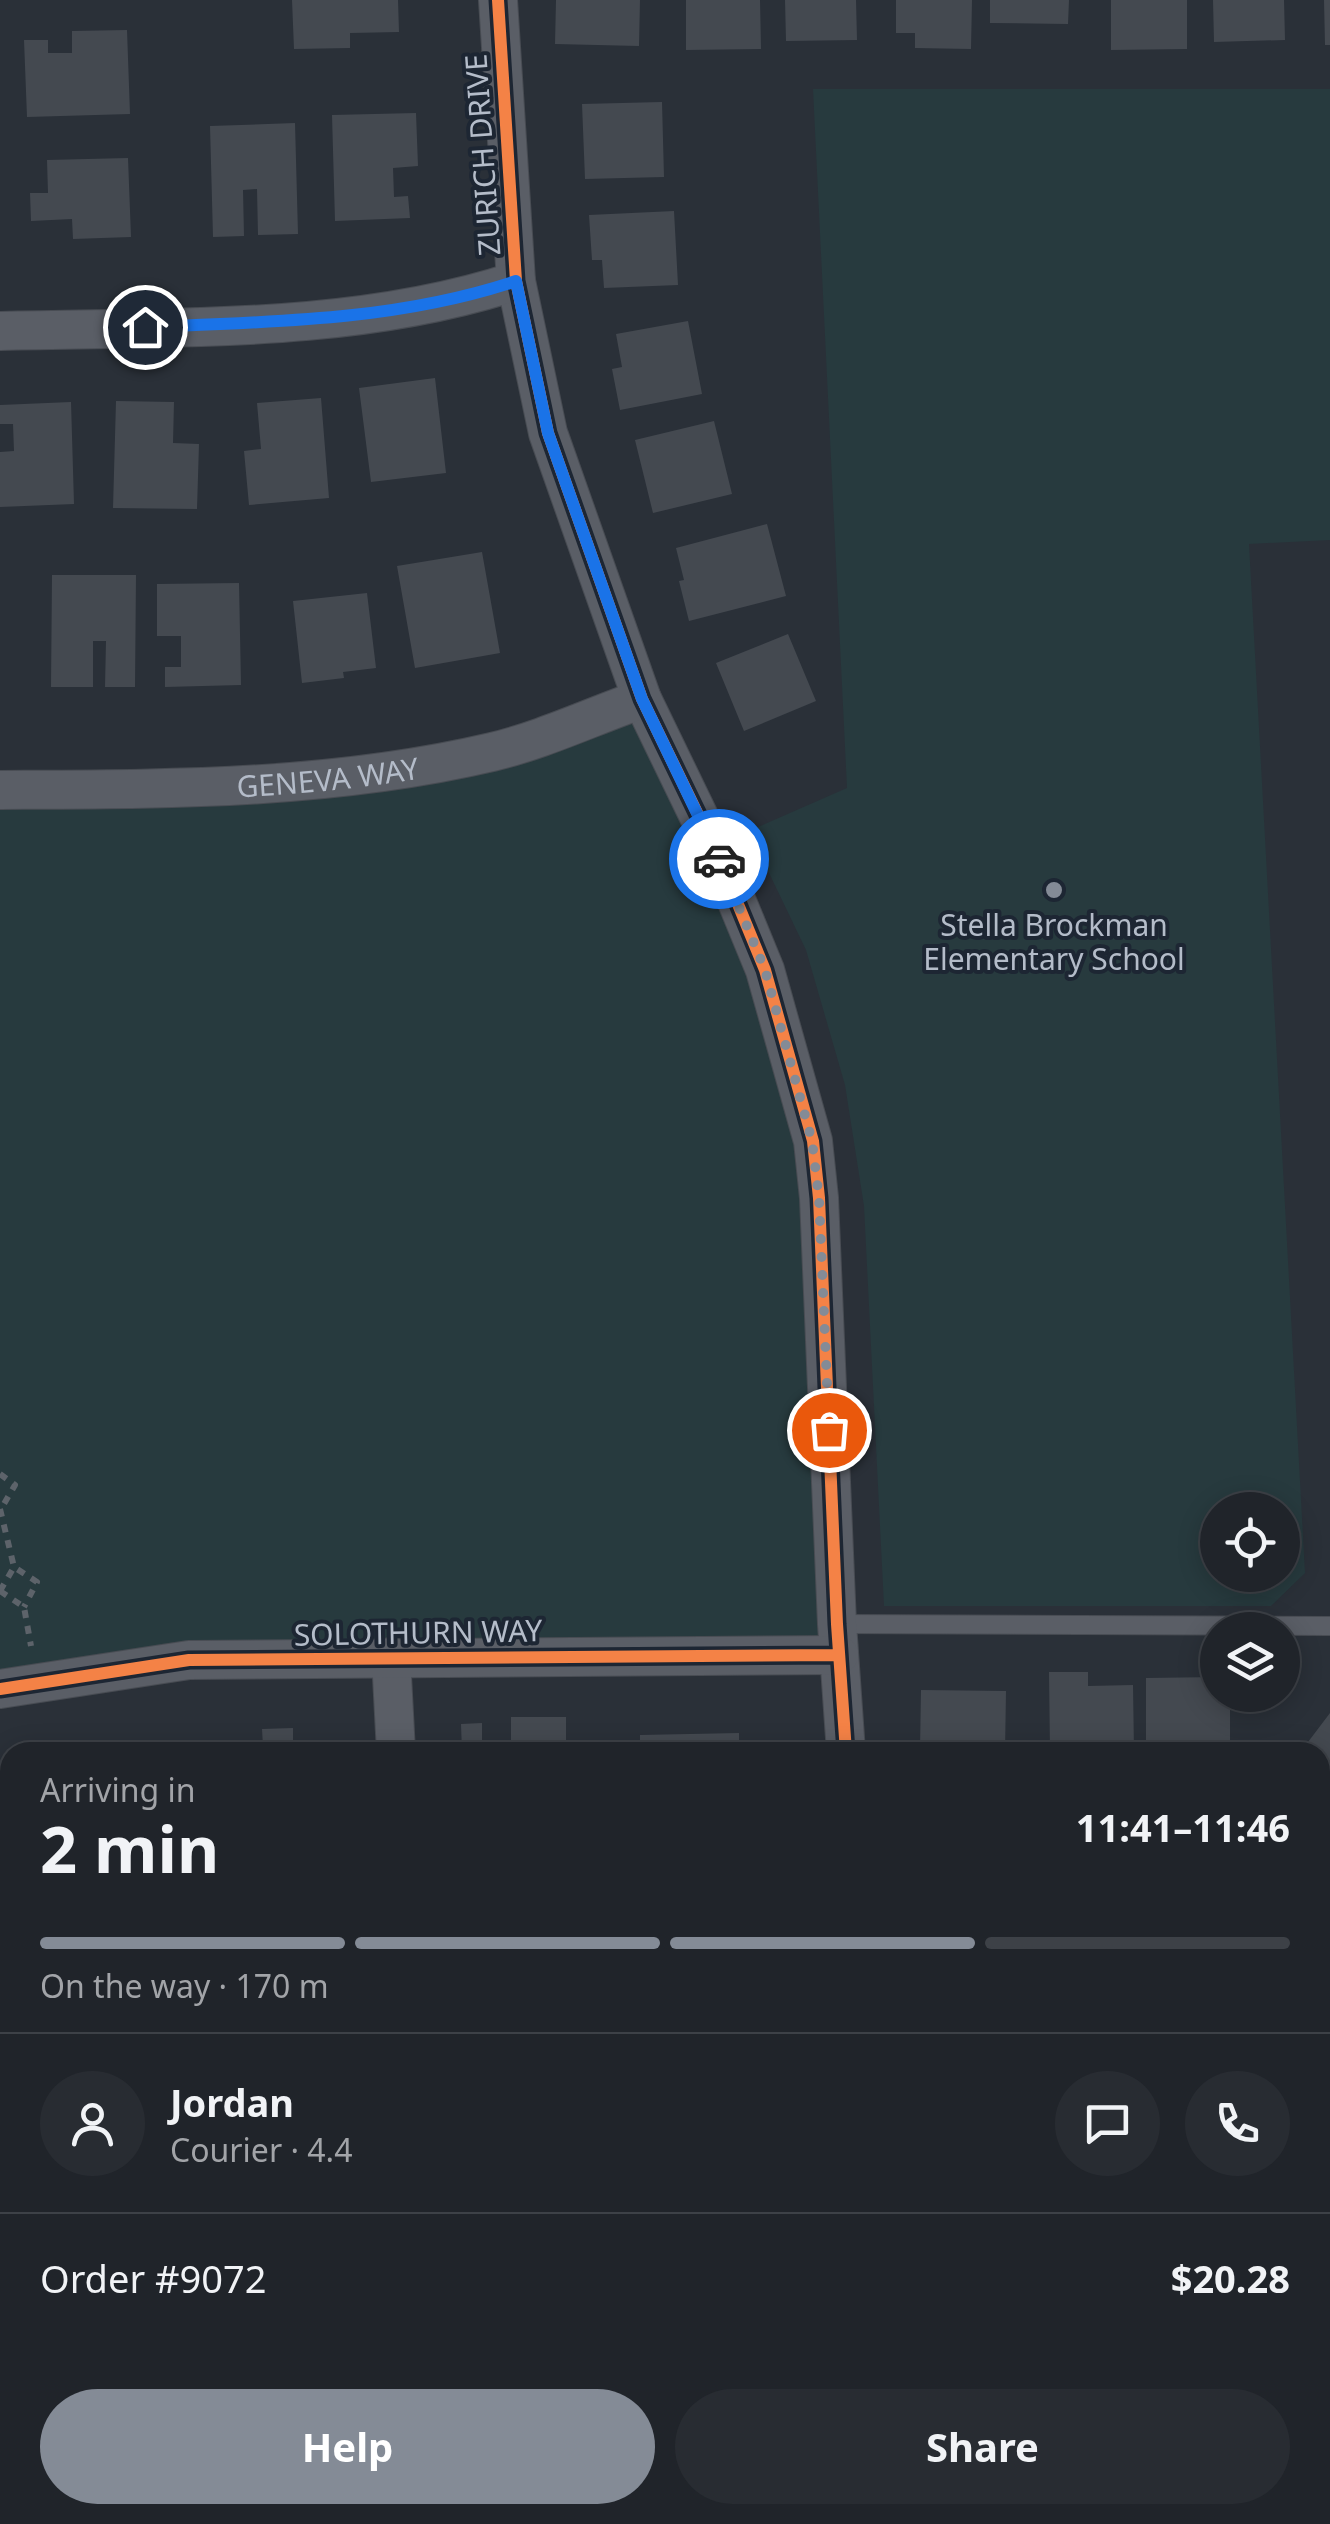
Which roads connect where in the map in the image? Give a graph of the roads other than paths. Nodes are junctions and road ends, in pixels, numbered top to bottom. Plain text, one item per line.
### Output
1 (498, 0) edge
2 (516, 281) junction
3 (0, 331) edge
4 (642, 699) junction
5 (0, 790) edge
6 (1330, 1626) edge
7 (838, 1639) junction
8 (390, 1656) junction
9 (18, 1685) edge
10 (395, 1742) edge
11 (845, 1742) edge

1 - 2 street, ZURICH DRIVE
2 - 3 street
2 - 4 street, ZURICH DRIVE
4 - 5 street, GENEVA WAY
4 - 7 street, ZURICH DRIVE
6 - 7 lane
7 - 8 street, SOLOTHURN WAY
7 - 11 street, ZURICH DRIVE
8 - 9 street, SOLOTHURN WAY
8 - 10 street

